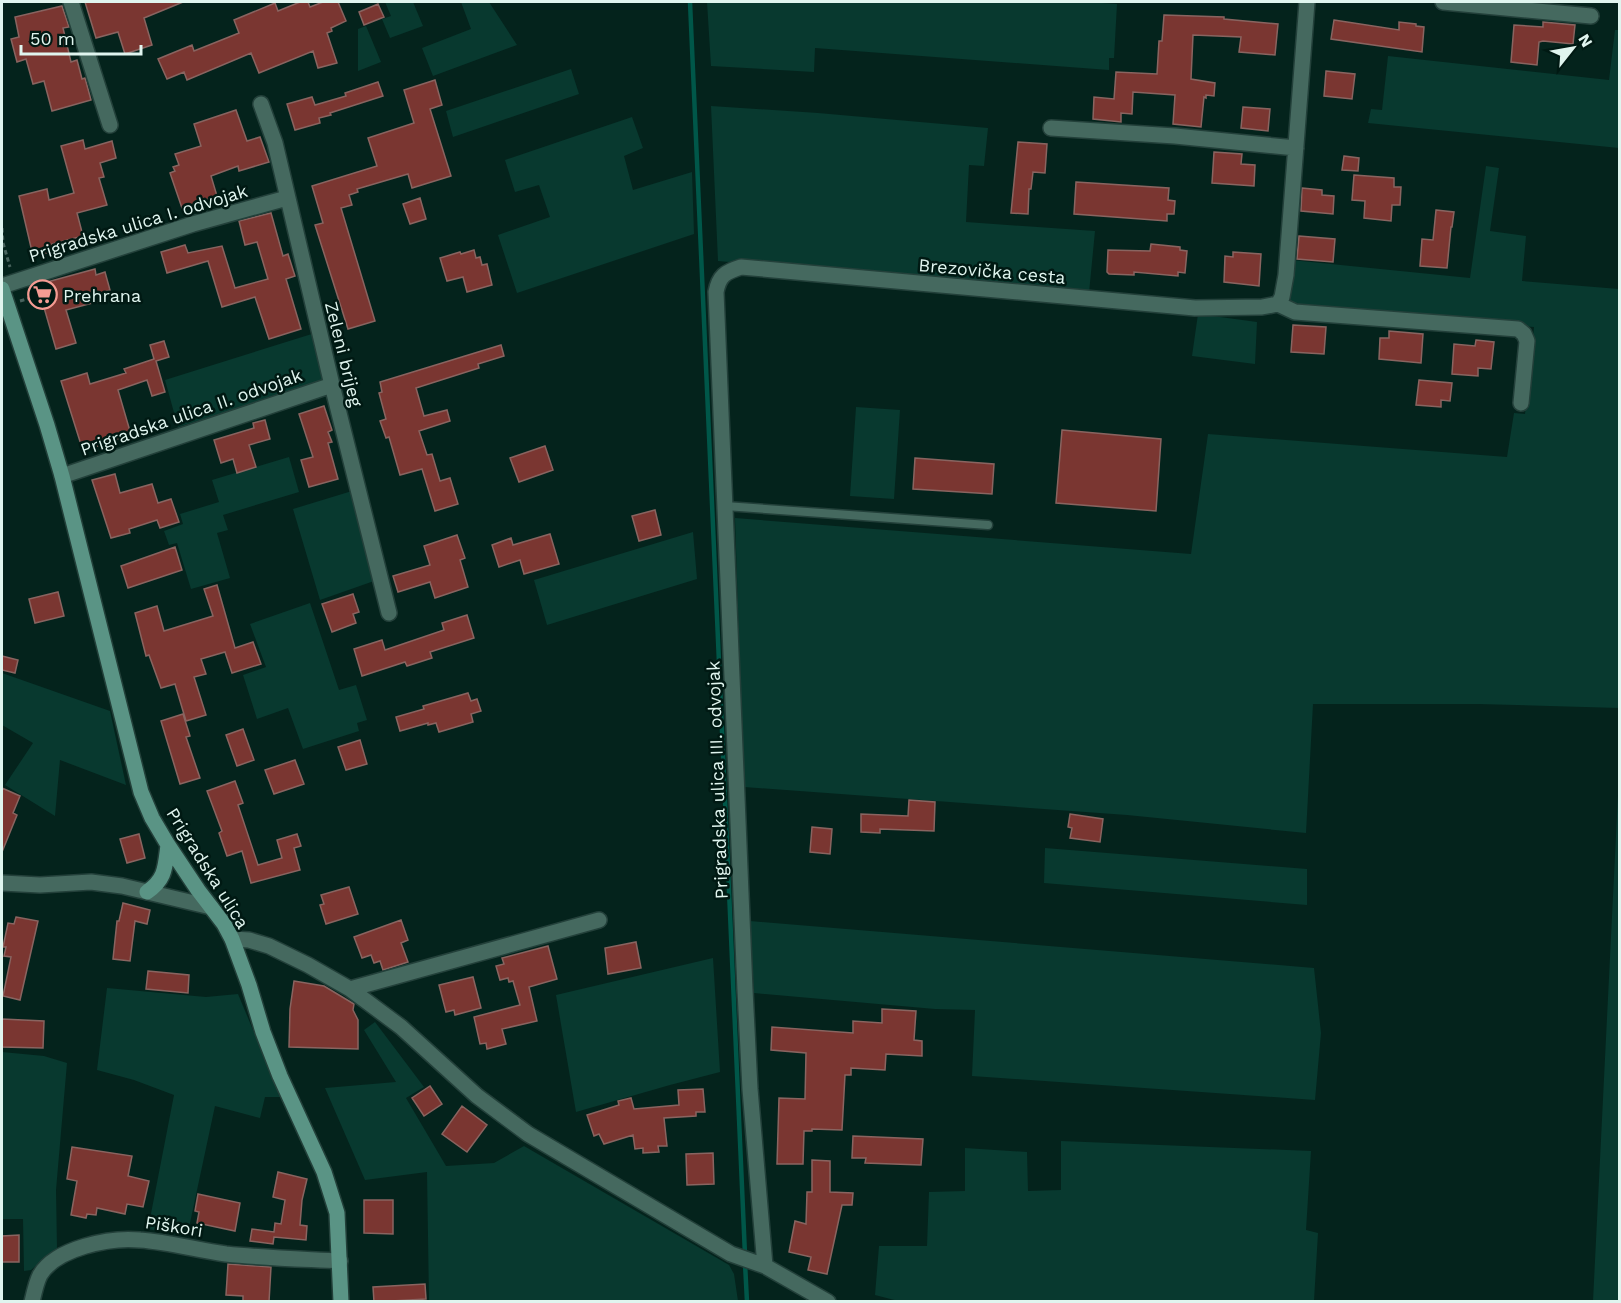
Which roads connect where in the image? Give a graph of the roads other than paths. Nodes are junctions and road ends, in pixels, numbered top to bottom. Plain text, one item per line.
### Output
1 (71, 2) edge
2 (1307, 2) edge
3 (1443, 2) edge
4 (1591, 16) dead end
5 (261, 104) dead end
6 (110, 125) dead end
7 (1051, 128) dead end
8 (1296, 148) junction
9 (287, 198) junction
10 (2, 288) edge
11 (716, 292) joint
12 (1278, 304) junction
13 (2, 330) edge
14 (21, 345) junction
15 (332, 385) junction
16 (1521, 403) dead end
17 (62, 476) junction
18 (725, 506) junction
19 (988, 525) dead end
20 (389, 613) dead end
21 (168, 845) junction
22 (2, 884) edge
23 (147, 892) junction
24 (211, 907) junction
25 (598, 920) dead end
26 (232, 939) junction
27 (350, 989) junction
28 (340, 1261) junction
29 (759, 1264) junction
30 (32, 1302) edge
31 (342, 1302) edge
32 (828, 1302) edge

1 - 6 street
2 - 8 street
3 - 4 street
5 - 9 street, Zeleni brijeg
7 - 8 street
8 - 12 street
9 - 10 street, Prigradska ulica I. odvojak
9 - 15 street, Zeleni brijeg
10 - 14 main road, Prigradska ulica
11 - 12 street, Brezovička cesta
11 - 18 street, Prigradska ulica III. odvojak
12 - 16 street, Brezovička cesta
13 - 14 main road
14 - 17 main road, Prigradska ulica
15 - 17 street, Prigradska ulica II. odvojak
15 - 20 street, Zeleni brijeg
17 - 21 main road, Prigradska ulica
18 - 19 lane
18 - 29 street, Prigradska ulica III. odvojak
21 - 23 main road
21 - 24 main road, Prigradska ulica
22 - 23 street
23 - 24 street
24 - 26 main road, Prigradska ulica
25 - 27 street
26 - 27 street
26 - 28 main road, Prigradska ulica
27 - 29 street
28 - 30 street, Piškori
28 - 31 main road, Prigradska ulica
29 - 32 street

